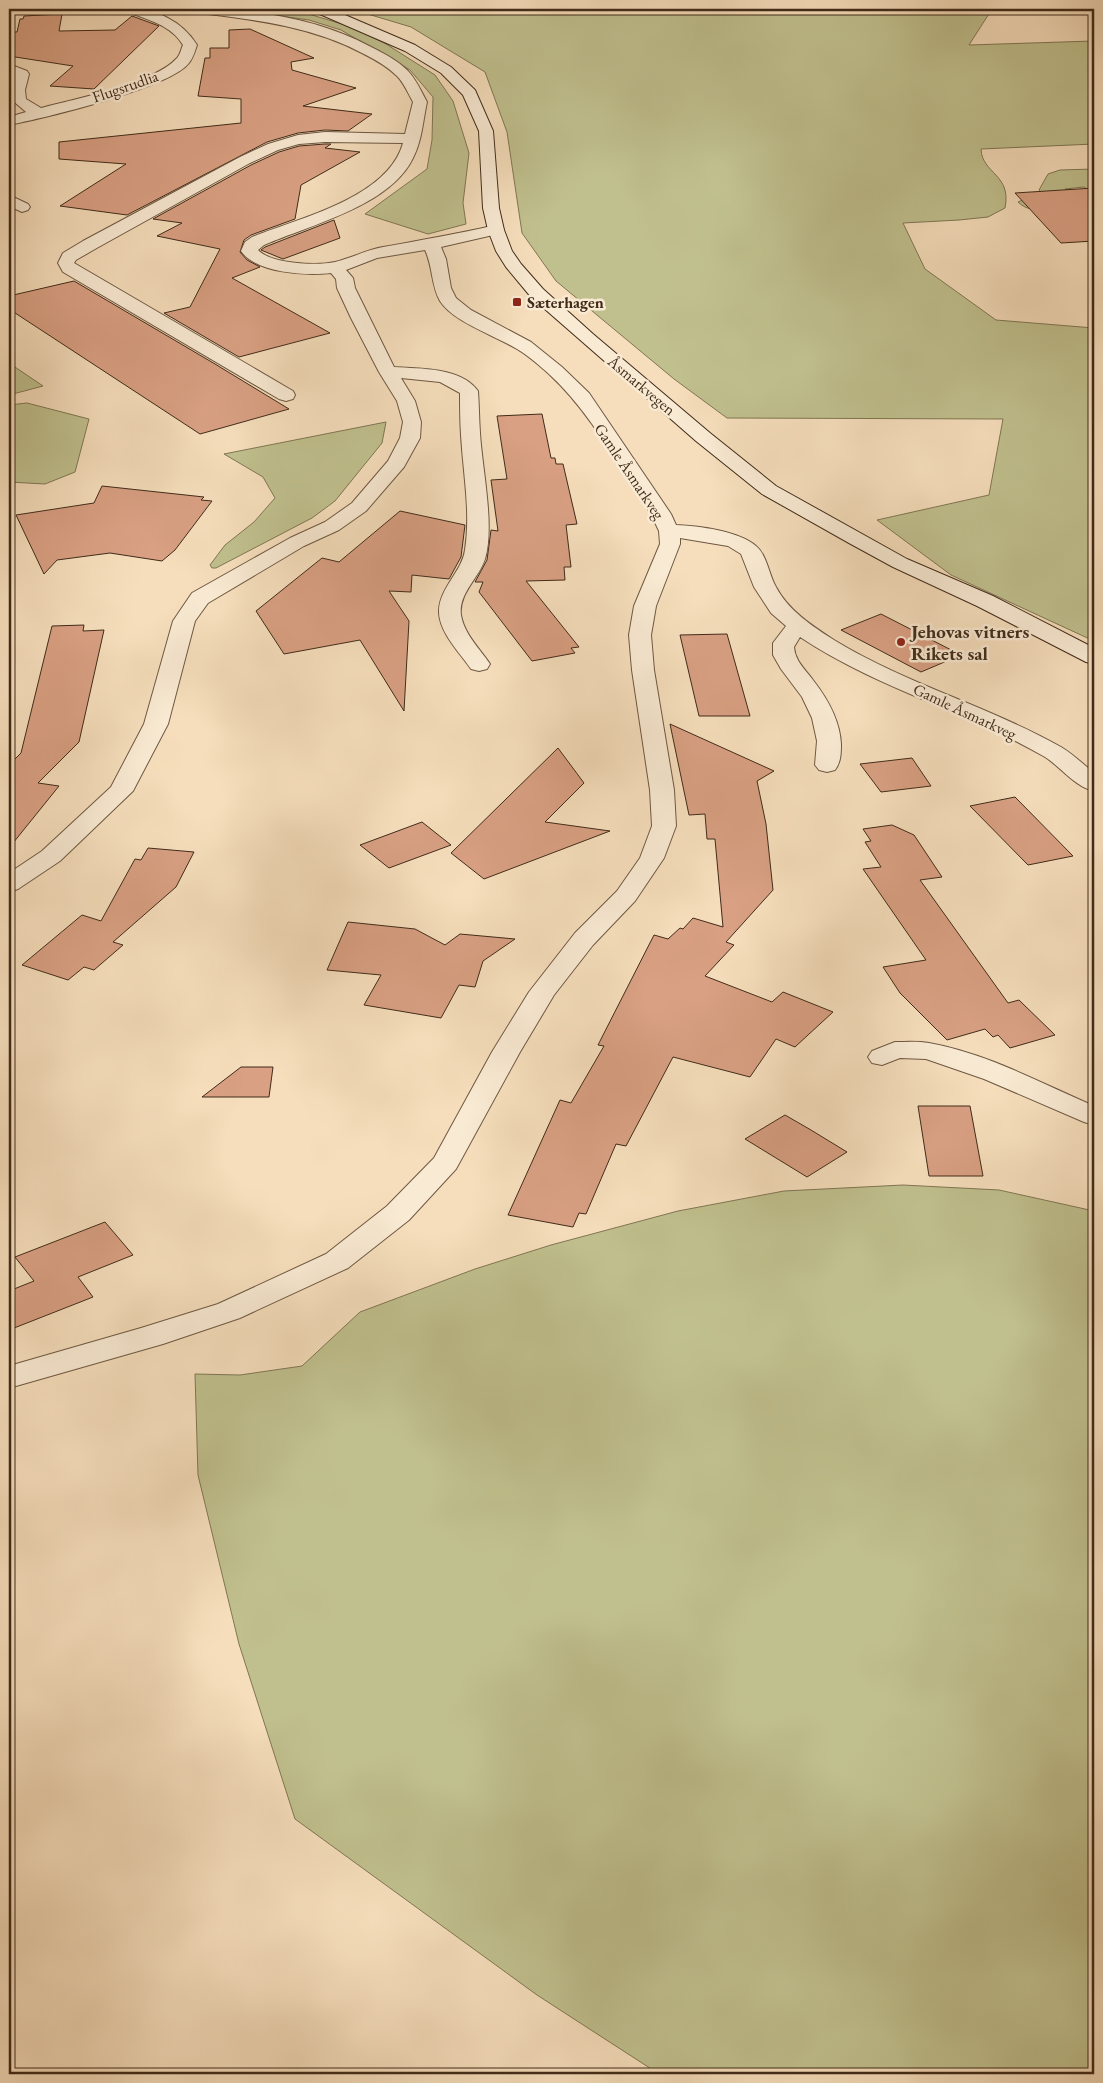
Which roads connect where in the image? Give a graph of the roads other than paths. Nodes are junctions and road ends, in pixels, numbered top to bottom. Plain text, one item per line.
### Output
1 (133, 9) edge
2 (200, 9) edge
3 (320, 9) edge
4 (9, 68) edge
5 (39, 112) junction
6 (9, 121) edge
7 (411, 139) junction
8 (496, 230) junction
9 (431, 245) junction
10 (504, 251) junction
11 (335, 267) junction
12 (388, 372) junction
13 (286, 395) dead end
14 (669, 531) junction
15 (799, 626) junction
16 (1094, 657) edge
17 (479, 664) dead end
18 (827, 765) dead end
19 (1094, 784) edge
20 (9, 884) edge
21 (882, 1057) dead end
22 (1094, 1116) edge
23 (9, 1377) edge

1 - 5 street, Flugsrudlia
2 - 7 street
3 - 8 street, Åsmarkvegen
4 - 5 street
5 - 6 street, Flugsrudlia
7 - 11 street
7 - 13 street
8 - 9 street
8 - 10 street, Åsmarkvegen
9 - 10 street
9 - 11 street
9 - 14 street, Gamle Åsmarkveg
10 - 16 street, Åsmarkvegen
11 - 12 street
12 - 17 street
12 - 20 street
14 - 15 street, Gamle Åsmarkveg
14 - 23 street
15 - 18 street
15 - 19 street, Gamle Åsmarkveg
21 - 22 street

